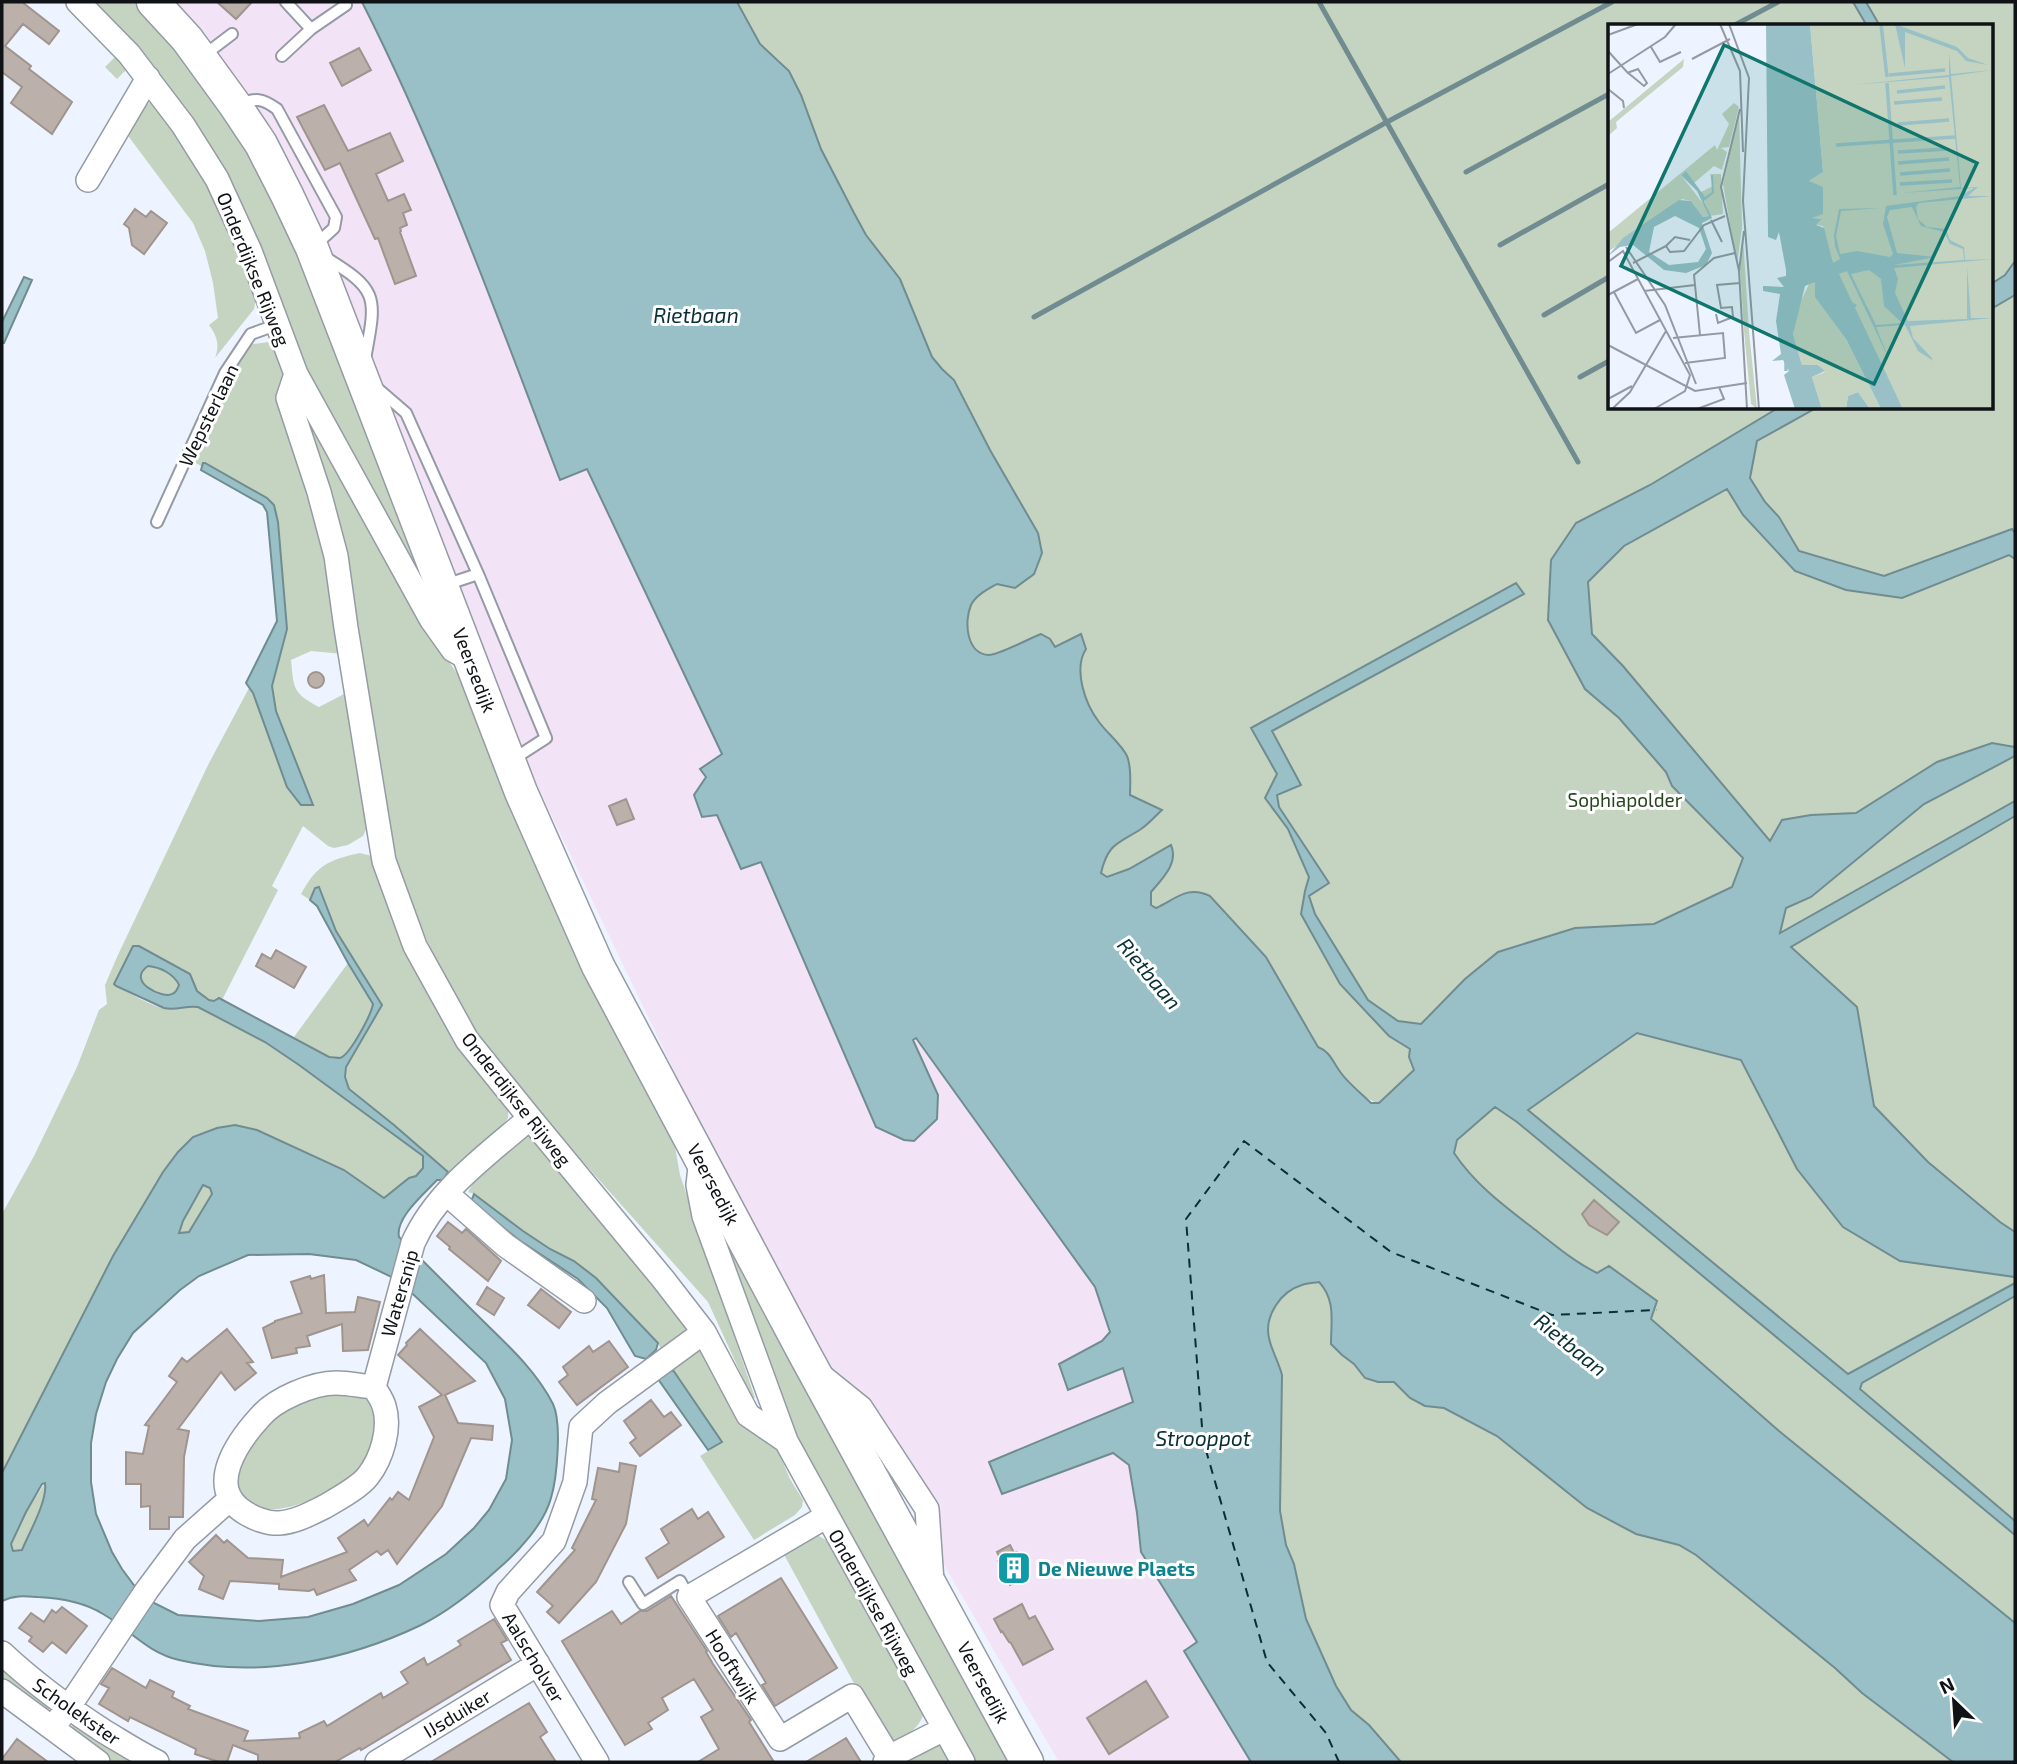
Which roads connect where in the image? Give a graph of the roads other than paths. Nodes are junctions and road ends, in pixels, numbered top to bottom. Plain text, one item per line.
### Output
1 (78, 2) edge
2 (153, 2) edge
3 (286, 2) edge
4 (346, 5) dead end
5 (311, 29) junction
6 (232, 34) dead end
7 (282, 56) dead end
8 (201, 57) junction
9 (148, 78) junction
10 (88, 180) dead end
11 (276, 325) junction
12 (296, 374) junction
13 (361, 375) junction
14 (157, 523) dead end
15 (478, 574) junction
16 (442, 586) junction
17 (472, 661) junction
18 (510, 761) junction
19 (530, 1118) junction
20 (701, 1159) junction
21 (447, 1194) junction
22 (584, 1301) dead end
23 (704, 1332) junction
24 (374, 1387) junction
25 (786, 1441) junction
26 (230, 1499) junction
27 (827, 1516) junction
28 (629, 1582) dead end
29 (689, 1597) junction
30 (2, 1653) edge
31 (538, 1664) junction
32 (2, 1691) edge
33 (68, 1708) junction
34 (52, 1728) junction
35 (944, 1729) junction
36 (887, 1760) edge
37 (98, 1762) edge
38 (157, 1762) edge
39 (377, 1762) edge
40 (597, 1762) edge
41 (963, 1762) edge
42 (1027, 1762) edge

1 - 9 street, Onderdijkse Rijweg
2 - 8 main road, Veersedijk
3 - 5 lane
4 - 5 lane
5 - 7 lane
6 - 8 lane
8 - 13 main road, Veersedijk
9 - 10 street
9 - 11 street, Onderdijkse Rijweg
11 - 12 street, Onderdijkse Rijweg
11 - 14 lane, Wepsterlaan
12 - 17 street, Onderdijkse Rijweg
12 - 19 street, Onderdijkse Rijweg
13 - 15 lane, Veersedijk
13 - 16 main road, Veersedijk
15 - 16 lane
15 - 18 lane, Veersedijk
16 - 17 main road, Veersedijk
17 - 18 main road, Veersedijk
18 - 20 main road, Veersedijk
19 - 21 street, Watersnip
19 - 23 street, Onderdijkse Rijweg
20 - 25 street, Onderdijkse Rijweg
20 - 42 main road, Veersedijk
21 - 22 street
21 - 24 street, Watersnip
23 - 25 street, Onderdijkse Rijweg
23 - 31 street, Aalscholver
24 - 26 street
24 - 26 street
25 - 27 street, Onderdijkse Rijweg
26 - 33 street
27 - 29 street
27 - 35 street, Onderdijkse Rijweg
28 - 29 lane
29 - 36 street, Hooftwijk
30 - 33 street, Scholekster
31 - 39 street, IJsduiker
31 - 40 street, Aalscholver
32 - 34 street
33 - 34 street
33 - 38 street, Scholekster
34 - 37 street
35 - 36 street, Hooftwijk
35 - 41 street, Onderdijkse Rijweg

